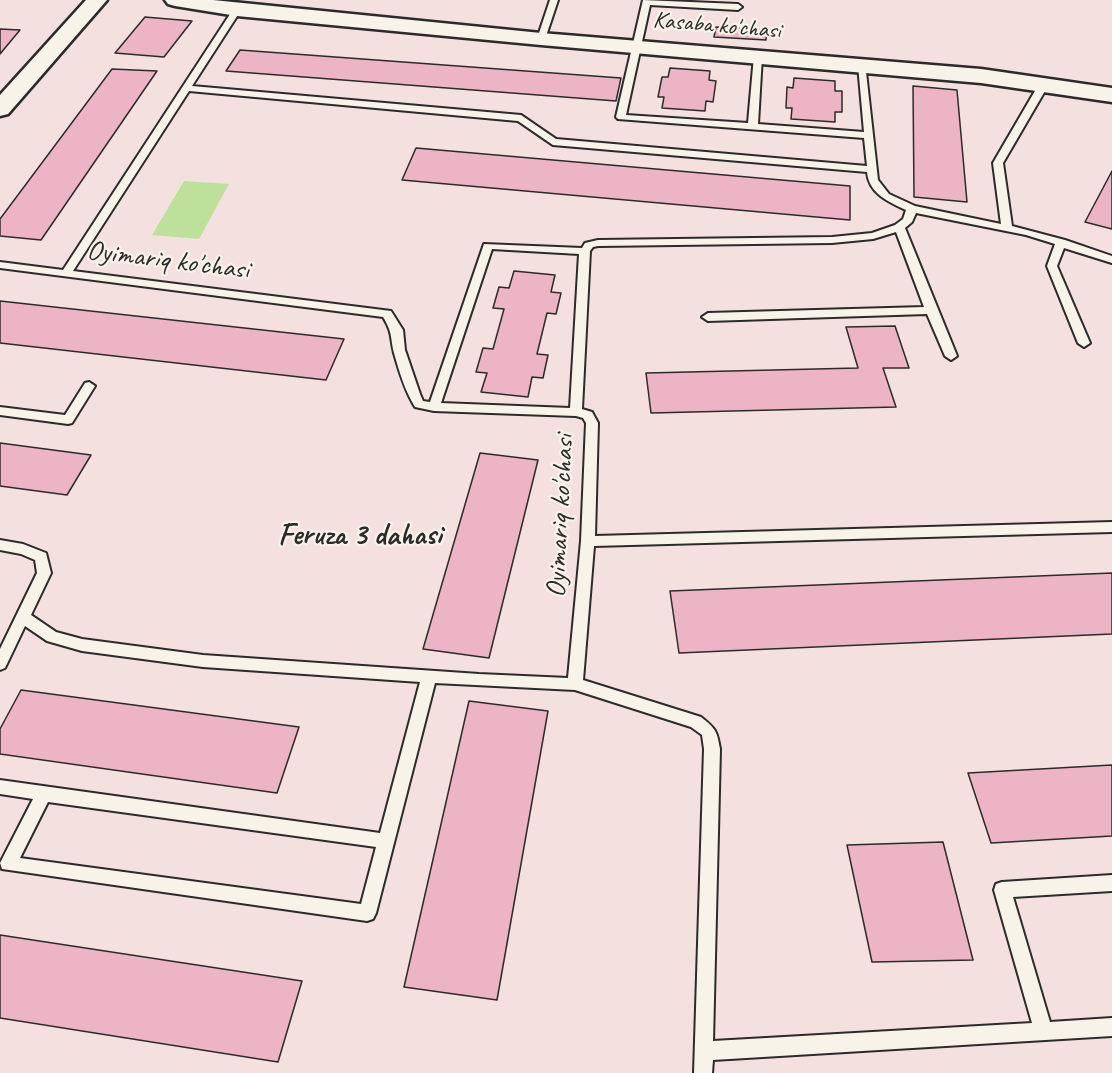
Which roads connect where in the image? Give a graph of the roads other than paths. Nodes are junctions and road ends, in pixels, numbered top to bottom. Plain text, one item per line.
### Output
1 (97, 0) edge
2 (175, 0) edge
3 (554, 0) edge
4 (738, 7) dead end
5 (237, 10) junction
6 (540, 39) junction
7 (638, 46) junction
8 (758, 56) junction
9 (862, 65) junction
10 (1044, 84) junction
11 (185, 88) junction
12 (1112, 95) edge
13 (3, 102) edge
14 (753, 126) junction
15 (868, 135) junction
16 (872, 169) junction
17 (912, 209) junction
18 (899, 227) junction
19 (1007, 228) junction
20 (1060, 242) junction
21 (585, 251) junction
22 (1112, 260) edge
23 (0, 265) edge
24 (66, 273) junction
25 (931, 310) junction
26 (708, 317) dead end
27 (1084, 343) dead end
28 (951, 356) dead end
29 (89, 386) dead end
30 (434, 407) junction
31 (0, 411) edge
32 (576, 412) junction
33 (1112, 527) edge
34 (588, 541) junction
35 (0, 545) edge
36 (24, 618) junction
37 (0, 663) edge
38 (429, 677) junction
39 (575, 684) junction
40 (0, 787) edge
41 (44, 794) junction
42 (386, 841) junction
43 (1112, 883) edge
44 (1112, 1027) edge
45 (1044, 1031) junction
46 (704, 1051) junction
47 (704, 1073) edge

1 - 13 street
2 - 5 street, Kasaba ko'chasi
3 - 6 lane
4 - 7 lane
5 - 6 street, Kasaba ko'chasi
5 - 11 lane
6 - 7 street, Kasaba ko'chasi
7 - 8 street, Kasaba ko'chasi
7 - 14 lane
8 - 9 street, Kasaba ko'chasi
8 - 14 lane
9 - 10 street, Kasaba ko'chasi
9 - 15 lane
10 - 12 street, Kasaba ko'chasi
10 - 19 lane
11 - 16 lane
11 - 24 lane
14 - 15 lane
15 - 16 lane
16 - 17 lane
17 - 18 lane
17 - 19 lane
18 - 21 lane
18 - 25 lane
19 - 20 lane
20 - 22 lane
20 - 27 lane
21 - 30 lane
21 - 32 lane
23 - 24 lane, Oyimariq ko'chasi
24 - 30 lane, Oyimariq ko'chasi
25 - 26 lane
25 - 28 lane
29 - 31 lane
30 - 32 lane, Oyimariq ko'chasi
32 - 34 lane, Oyimariq ko'chasi
33 - 34 lane
34 - 39 lane, Oyimariq ko'chasi
35 - 36 lane
36 - 37 lane
36 - 38 lane
38 - 39 lane
38 - 42 lane
39 - 46 lane
40 - 41 lane
41 - 42 lane
41 - 42 lane
43 - 45 lane
44 - 45 lane
45 - 46 lane
46 - 47 lane

